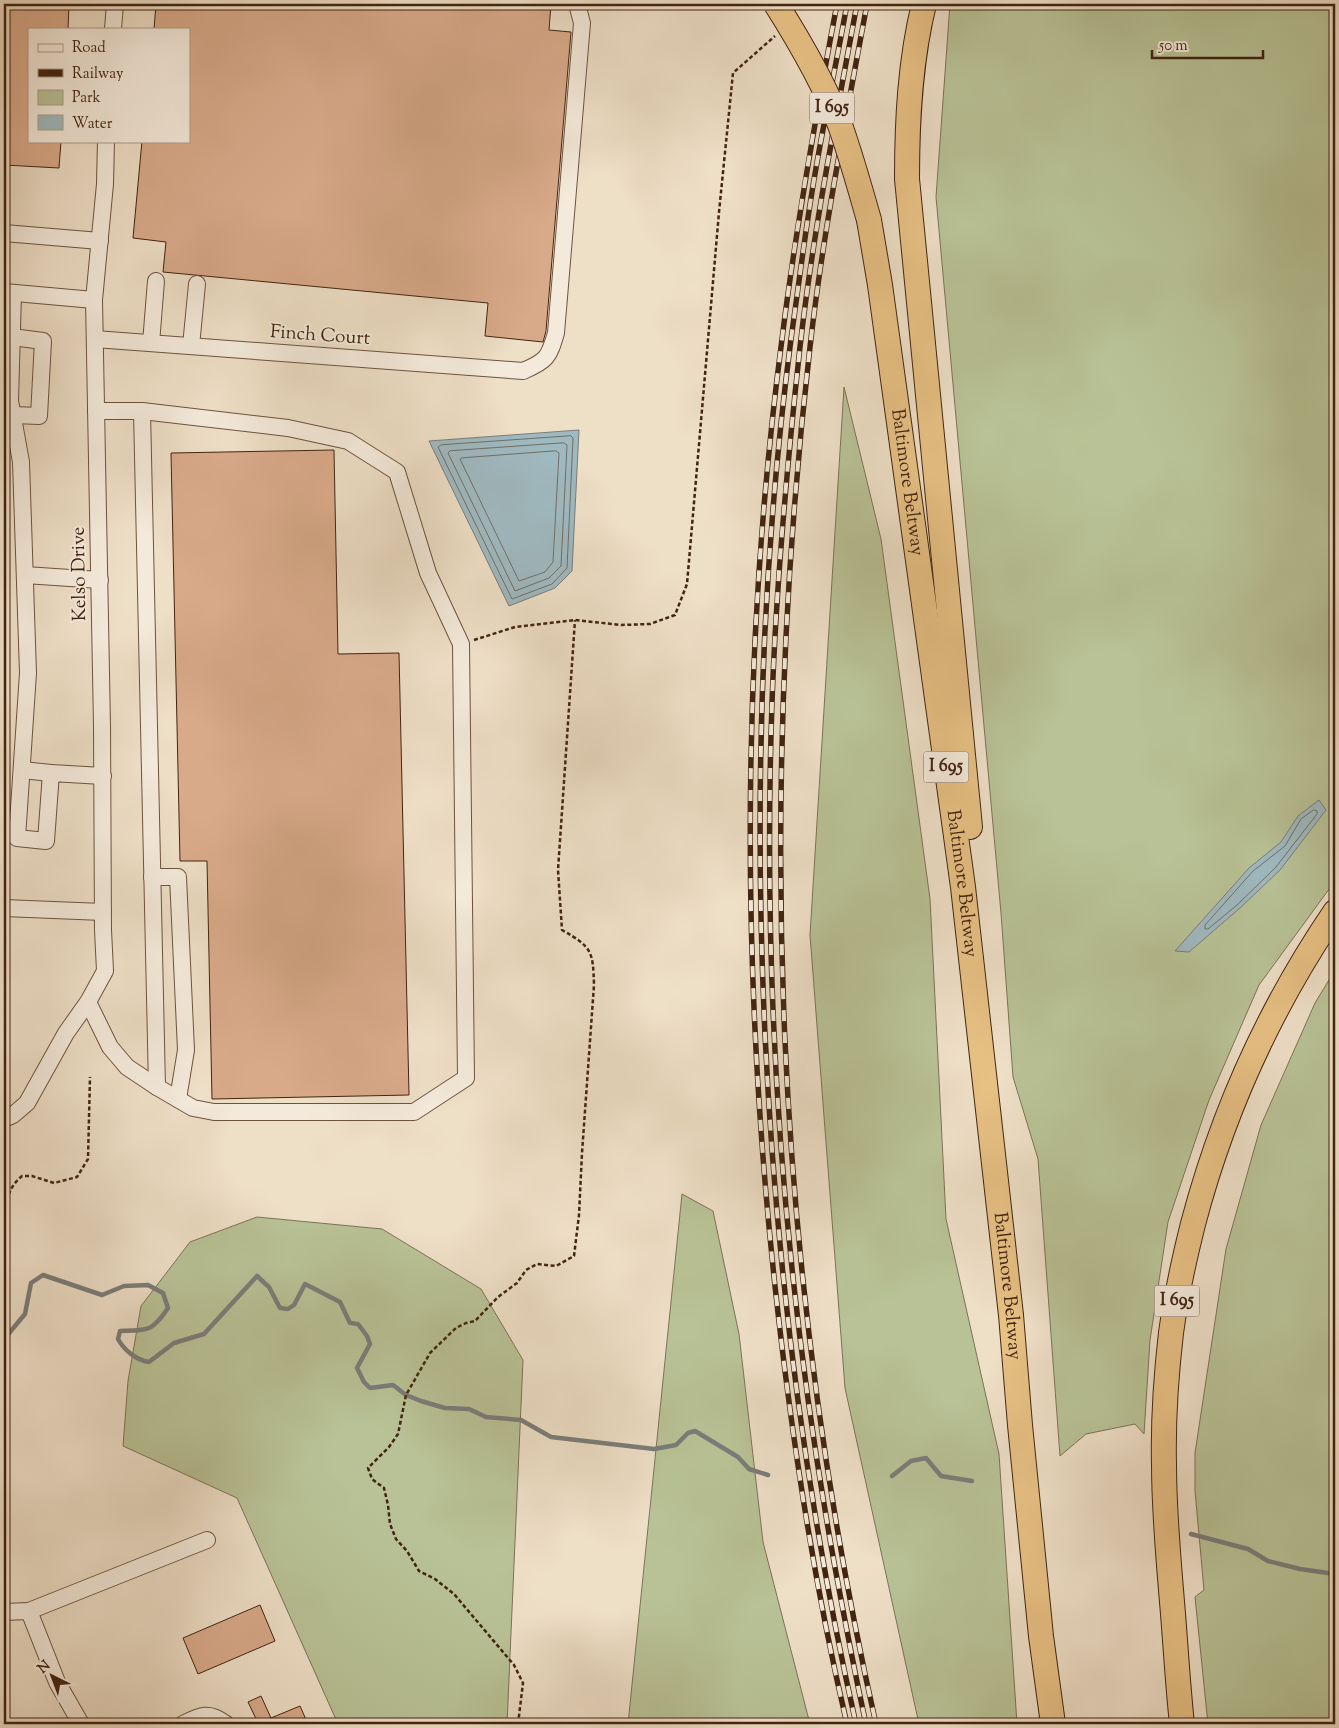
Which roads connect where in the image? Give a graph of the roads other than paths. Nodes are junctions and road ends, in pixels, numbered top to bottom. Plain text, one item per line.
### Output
1 (115, 4) edge
2 (577, 4) edge
3 (776, 4) edge
4 (924, 4) edge
5 (112, 28) edge
6 (106, 142) edge
7 (4, 233) edge
8 (100, 241) junction
9 (156, 281) dead end
10 (197, 284) dead end
11 (8, 292) edge
12 (94, 300) junction
13 (12, 337) junction
14 (95, 339) junction
15 (151, 343) junction
16 (191, 346) junction
17 (96, 411) junction
18 (142, 411) junction
19 (13, 415) junction
20 (25, 575) junction
21 (100, 580) junction
22 (22, 770) junction
23 (51, 772) junction
24 (103, 776) junction
25 (152, 877) junction
26 (4, 908) edge
27 (103, 912) junction
28 (1335, 912) edge
29 (88, 1002) junction
30 (157, 1088) junction
31 (178, 1099) junction
32 (4, 1119) edge
33 (1011, 1315) junction
34 (207, 1540) dead end
35 (29, 1611) junction
36 (4, 1612) edge
37 (81, 1724) edge
38 (183, 1724) edge
39 (226, 1724) edge
40 (1053, 1724) edge
41 (1182, 1724) edge

1 - 5 street
2 - 16 street, Finch Court
3 - 33 highway, Baltimore Beltway / I 695, bridge
4 - 33 highway
6 - 8 street, Kelso Drive
7 - 8 street
8 - 12 street, Kelso Drive
9 - 15 street
10 - 16 street
11 - 12 street
11 - 13 street
12 - 14 street, Kelso Drive
13 - 19 street
13 - 19 street
14 - 15 street, Finch Court
14 - 17 street, Kelso Drive
15 - 16 street, Finch Court
17 - 18 street
17 - 21 street, Kelso Drive
18 - 25 street
18 - 31 street
19 - 20 street
20 - 21 street
20 - 22 street
21 - 24 street, Kelso Drive
22 - 23 street
22 - 23 street
23 - 24 street
24 - 27 street, Kelso Drive
25 - 30 street
25 - 31 street
26 - 27 street
27 - 29 street, Kelso Drive
28 - 41 highway, I 695
29 - 30 street
29 - 32 street, Kelso Drive
30 - 31 street
33 - 40 highway, Baltimore Beltway / I 695
34 - 35 street
35 - 36 street
35 - 37 street
38 - 39 street

